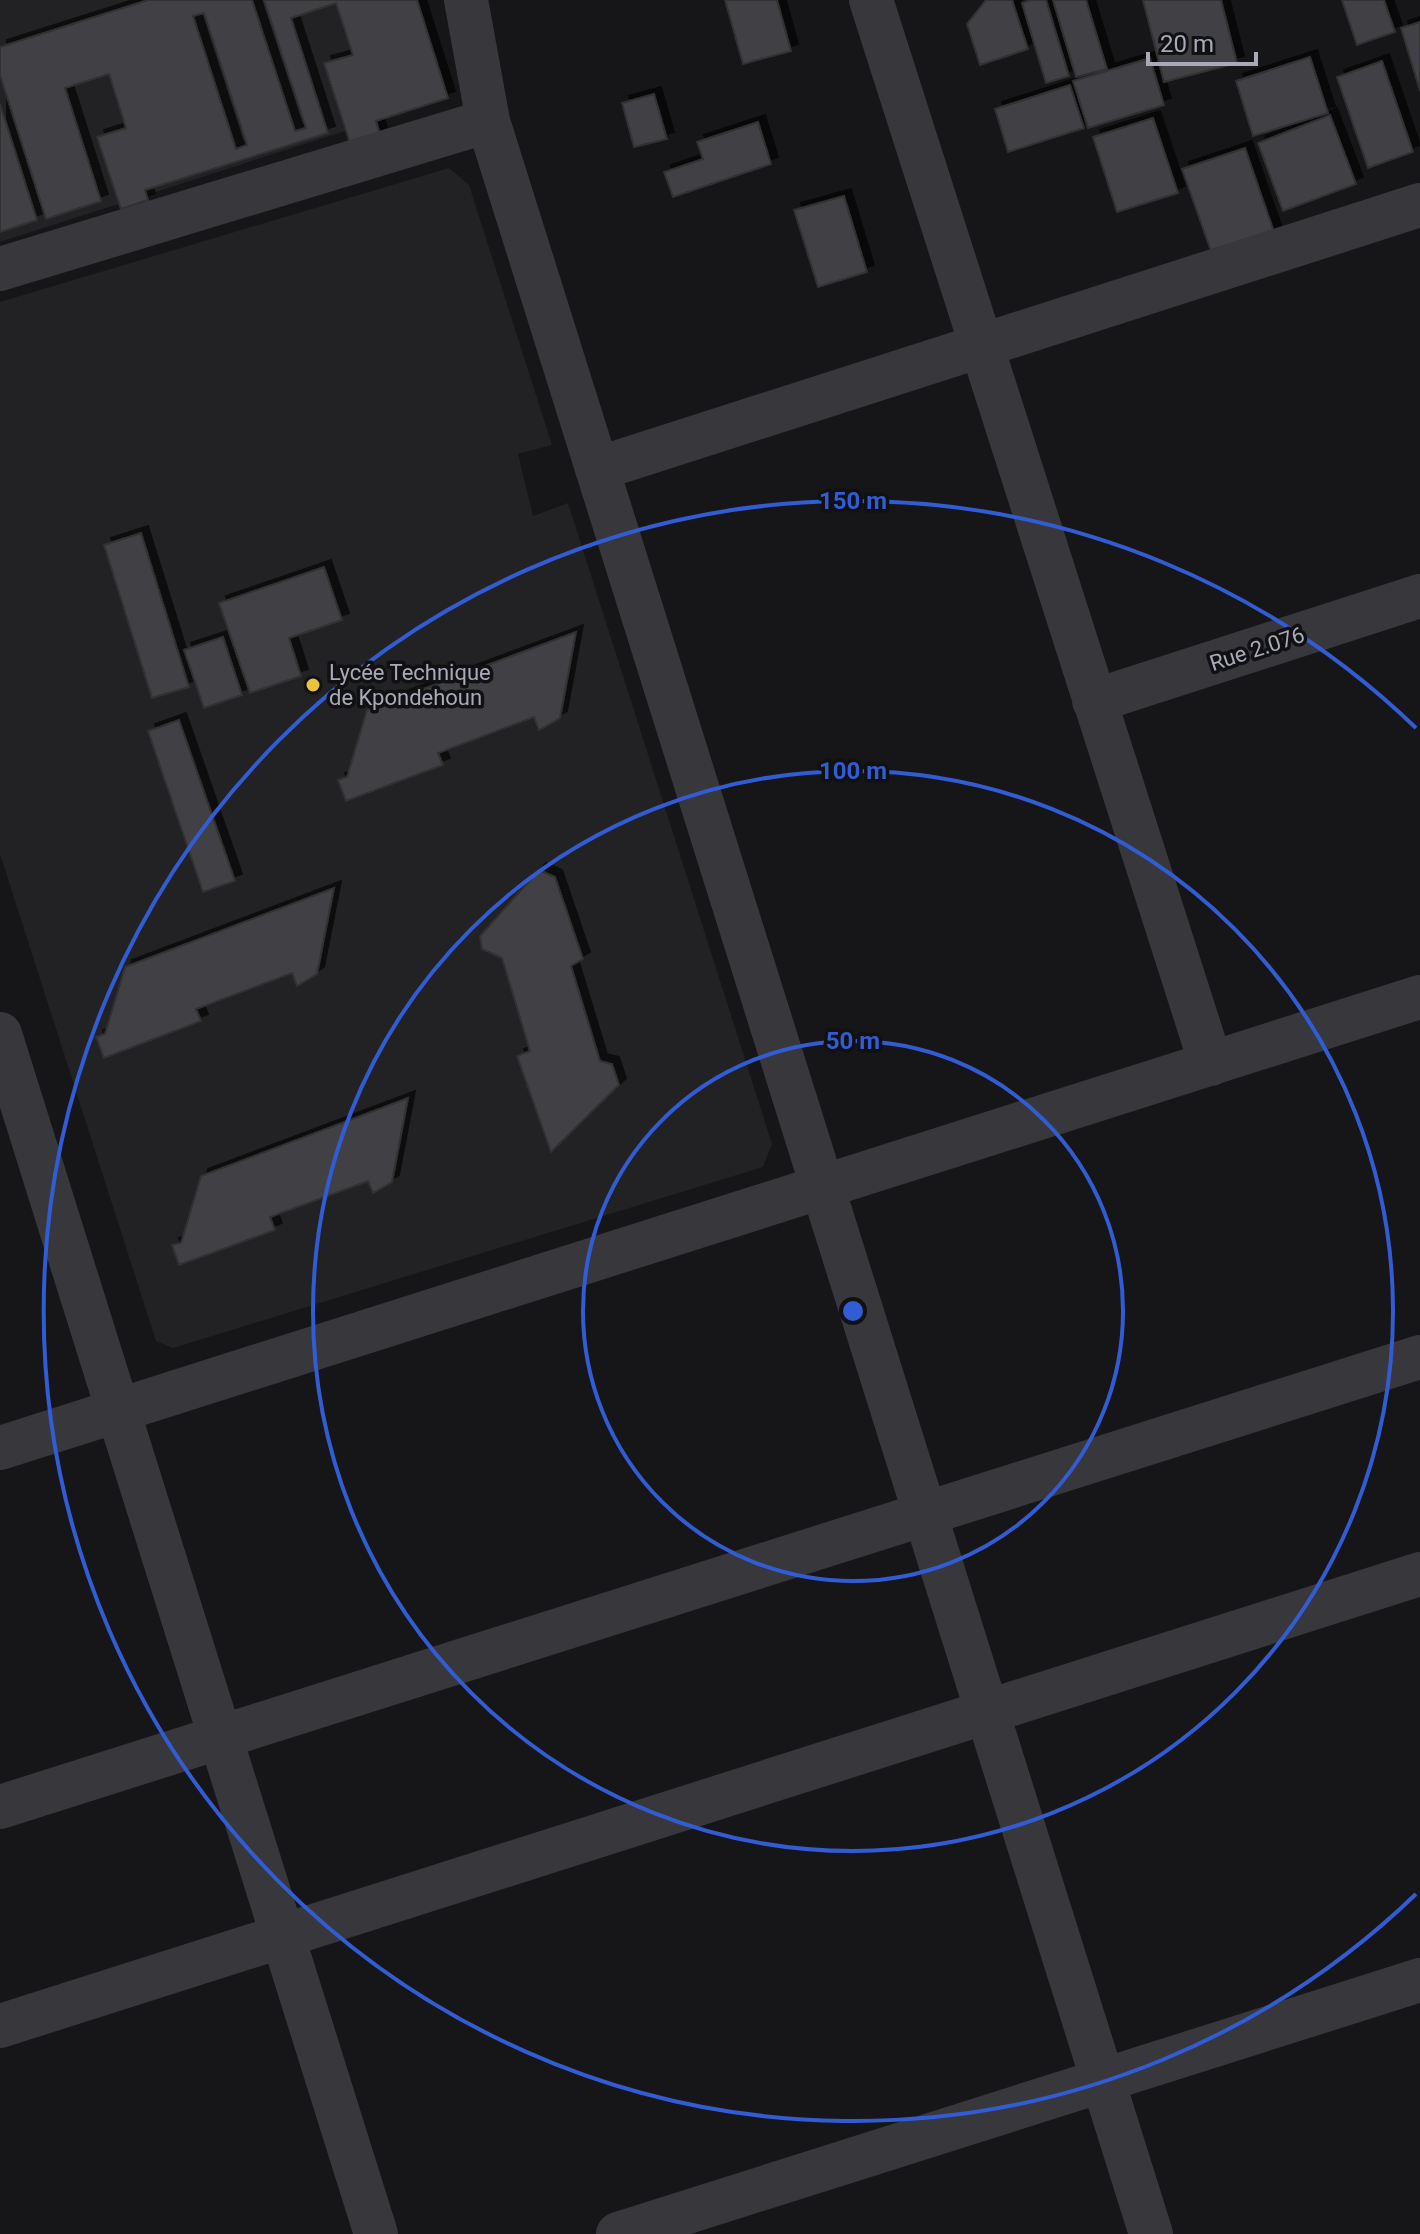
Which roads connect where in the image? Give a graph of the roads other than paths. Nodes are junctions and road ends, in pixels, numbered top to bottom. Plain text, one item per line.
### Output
1 (466, 0) edge
2 (871, 0) edge
3 (488, 121) junction
4 (1420, 205) edge
5 (0, 269) edge
6 (981, 346) junction
7 (597, 469) junction
8 (1420, 596) edge
9 (1094, 701) junction
10 (1420, 997) edge
11 (0, 1034) edge
12 (1211, 1064) junction
13 (822, 1188) junction
14 (1420, 1357) edge
15 (117, 1410) junction
16 (0, 1448) edge
17 (924, 1513) junction
18 (1420, 1574) edge
19 (987, 1711) junction
20 (219, 1735) junction
21 (0, 1807) edge
22 (282, 1934) junction
23 (1420, 1980) edge
24 (0, 2026) edge
25 (1102, 2081) junction
26 (376, 2234) edge
27 (618, 2234) edge
28 (1151, 2234) edge

1 - 3 street
2 - 6 street
3 - 5 street
3 - 7 street
4 - 6 street
6 - 7 street
6 - 9 street
7 - 13 street
8 - 9 street, Rue 2.076
9 - 12 street
10 - 12 street
11 - 15 street
12 - 13 street
13 - 15 street
13 - 17 street
14 - 17 street
15 - 16 street
15 - 20 street
17 - 19 street
17 - 20 street
18 - 19 street
19 - 22 street
19 - 25 street
20 - 21 street
20 - 22 street
22 - 24 street
22 - 26 street
23 - 25 street
25 - 27 street
25 - 28 street

